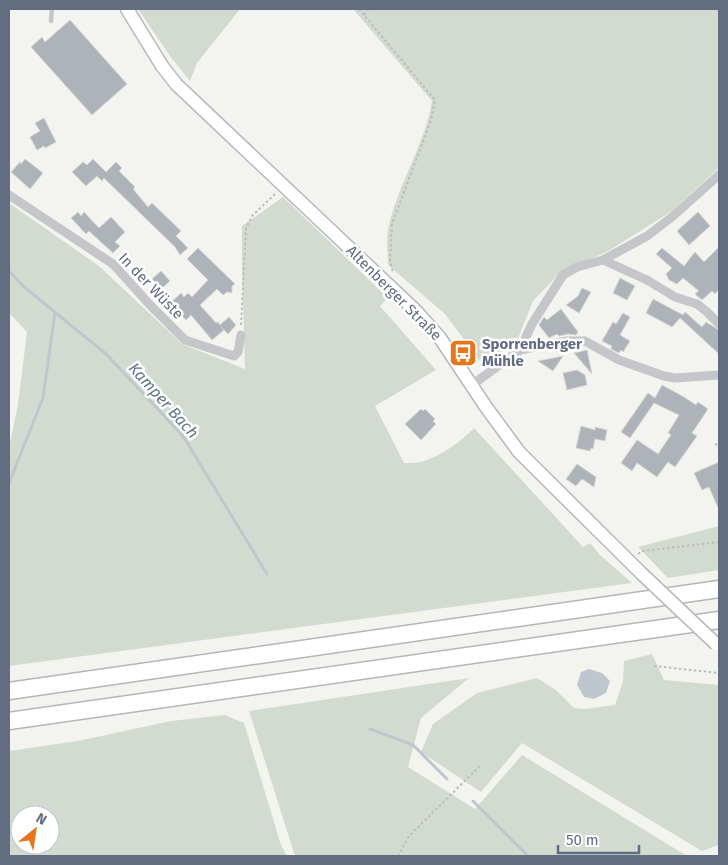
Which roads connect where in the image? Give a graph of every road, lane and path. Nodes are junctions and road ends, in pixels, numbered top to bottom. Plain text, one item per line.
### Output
1 (52, 9) edge
2 (127, 9) edge
3 (359, 9) edge
4 (368, 9) edge
5 (364, 15) junction
6 (51, 21) dead end
7 (719, 175) edge
8 (284, 185) junction
9 (9, 195) edge
10 (603, 260) junction
11 (388, 285) junction
12 (719, 324) edge
13 (241, 336) joint
14 (520, 350) junction
15 (719, 375) edge
16 (472, 385) junction
17 (715, 444) dead end
18 (719, 445) edge
19 (719, 542) edge
20 (627, 560) junction
21 (719, 589) edge
22 (719, 620) edge
23 (717, 646) edge
24 (654, 666) dead end
25 (719, 673) edge
26 (9, 691) edge
27 (9, 721) edge
28 (481, 765) dead end
29 (398, 856) edge

1 - 6 lane
2 - 8 main road, Altenberger Straße
3 - 5 path
4 - 5 path
5 - 11 path
7 - 10 street
8 - 11 main road, Altenberger Straße
8 - 13 path
9 - 13 street, In der Wüste
10 - 12 street
10 - 14 street
11 - 16 main road, Altenberger Straße
14 - 15 street
14 - 16 street
16 - 20 main road, Altenberger Straße
17 - 18 path
19 - 20 path
20 - 23 main road, Altenberger Straße, bridge
21 - 26 highway
22 - 27 highway
24 - 25 path
28 - 29 path

